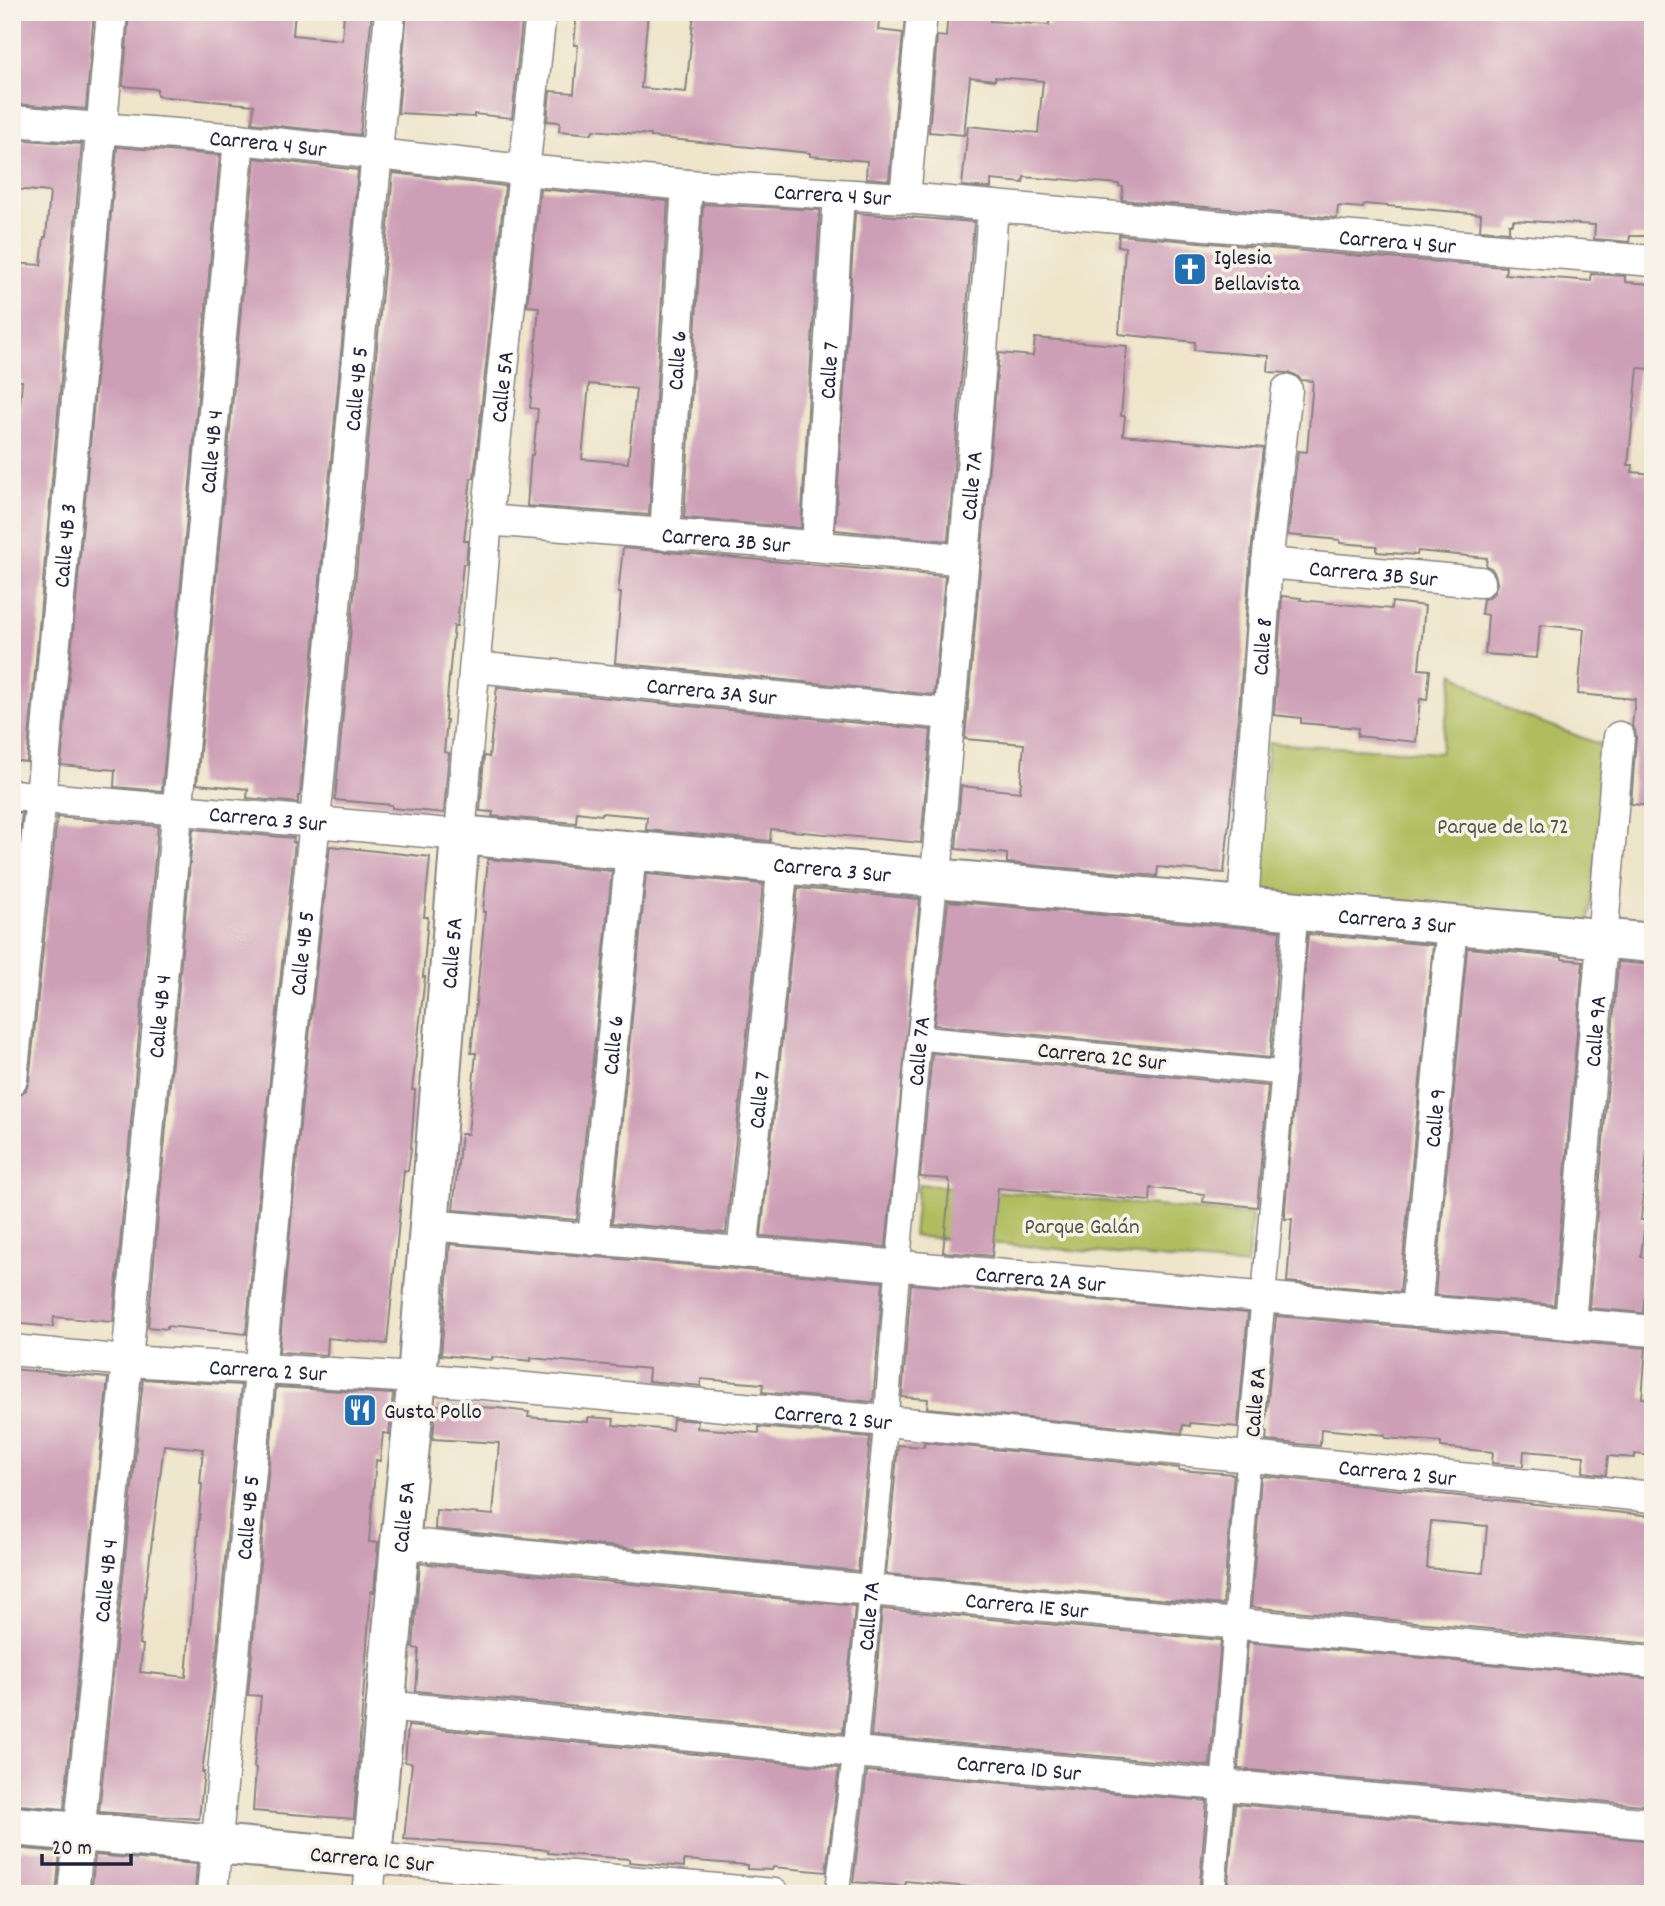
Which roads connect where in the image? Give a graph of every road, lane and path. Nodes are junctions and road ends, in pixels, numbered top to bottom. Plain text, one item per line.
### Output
1 (112, 12) edge
2 (390, 12) edge
3 (541, 12) edge
4 (922, 12) edge
5 (12, 121) edge
6 (101, 128) junction
7 (239, 139) junction
8 (377, 155) junction
9 (524, 170) junction
10 (687, 185) junction
11 (839, 195) junction
12 (905, 198) junction
13 (993, 206) junction
14 (1653, 261) edge
15 (1287, 390) dead end
16 (487, 520) junction
17 (665, 535) junction
18 (817, 545) junction
19 (964, 560) junction
20 (1267, 563) junction
21 (1480, 582) dead end
22 (475, 667) junction
23 (949, 714) junction
24 (1619, 737) dead end
25 (27, 796) edge
26 (178, 810) junction
27 (315, 822) junction
28 (460, 835) junction
29 (631, 851) junction
30 (783, 864) junction
31 (936, 878) junction
32 (1243, 905) junction
33 (1296, 910) junction
34 (1452, 925) junction
35 (1602, 938) junction
36 (1653, 943) edge
37 (919, 1038) junction
38 (1284, 1073) junction
39 (12, 1079) edge
40 (429, 1225) junction
41 (593, 1240) junction
42 (741, 1253) junction
43 (898, 1266) junction
44 (1264, 1297) junction
45 (1416, 1311) junction
46 (1570, 1324) junction
47 (1653, 1331) edge
48 (12, 1350) edge
49 (127, 1361) junction
50 (260, 1369) junction
51 (417, 1378) junction
52 (886, 1421) junction
53 (1249, 1458) junction
54 (1653, 1497) edge
55 (400, 1543) junction
56 (870, 1590) junction
57 (1237, 1624) junction
58 (1653, 1662) edge
59 (385, 1706) junction
60 (855, 1752) junction
61 (1224, 1786) junction
62 (1653, 1824) edge
63 (12, 1826) edge
64 (79, 1832) junction
65 (217, 1844) junction
66 (370, 1876) edge
67 (537, 1883) edge
68 (686, 1890) edge
69 (73, 1894) edge
70 (212, 1894) edge
71 (774, 1894) edge
72 (837, 1894) edge
73 (1213, 1894) edge

1 - 6 street, Calle 4B 3
2 - 8 street, Calle 4B 5
3 - 9 street, Calle 5A
4 - 12 street
5 - 6 street, Carrera 4 Sur
6 - 7 street, Carrera 4 Sur
6 - 25 street, Calle 4B 3
7 - 8 street, Carrera 4 Sur
7 - 26 street, Calle 4B 4
8 - 9 street, Carrera 4 Sur
8 - 27 street, Calle 4B 5
9 - 10 street, Carrera 4 Sur
9 - 16 street, Calle 5A
10 - 11 street, Carrera 4 Sur
10 - 17 street, Calle 6
11 - 12 street, Carrera 4 Sur
11 - 18 street, Calle 7
12 - 13 street, Carrera 4 Sur
13 - 14 street, Carrera 4 Sur
13 - 19 street, Calle 7A
15 - 20 street, Calle 8
16 - 17 street, Carrera 3B Sur
16 - 22 street, Calle 5A
17 - 18 street, Carrera 3B Sur
18 - 19 street, Carrera 3B Sur
19 - 23 street, Calle 7A
20 - 21 street, Carrera 3B Sur
20 - 32 street, Calle 8
22 - 23 street, Carrera 3A Sur
22 - 28 street, Calle 5A
23 - 31 street, Calle 7A
24 - 35 street, Calle 9A
25 - 26 street, Carrera 3 Sur
25 - 39 street, Calle 4B 3
26 - 27 street, Carrera 3 Sur
26 - 49 street, Calle 4B 4
27 - 28 street, Carrera 3 Sur
27 - 50 street, Calle 4B 5
28 - 29 street, Carrera 3 Sur
28 - 40 street, Calle 5A
29 - 30 street, Carrera 3 Sur
29 - 41 street, Calle 6
30 - 31 street, Carrera 3 Sur
30 - 42 street, Calle 7
31 - 32 street, Carrera 3 Sur
31 - 37 street, Calle 7A
32 - 33 street, Carrera 3 Sur
33 - 34 street, Carrera 3 Sur
33 - 38 street, Calle 8A
34 - 35 street, Carrera 3 Sur
34 - 45 street, Calle 9
35 - 36 street, Carrera 3 Sur
35 - 46 street, Calle 9A
37 - 38 street, Carrera 2C Sur
37 - 43 street, Calle 7A
38 - 44 street, Calle 8A
40 - 41 street, Carrera 2A Sur
40 - 51 street, Calle 5A
41 - 42 street, Carrera 2A Sur
42 - 43 street, Carrera 2A Sur
43 - 44 street, Carrera 2A Sur
43 - 52 street, Calle 7A
44 - 45 street, Carrera 2A Sur
44 - 53 street, Calle 8A
45 - 46 street, Carrera 2A Sur
46 - 47 street, Carrera 2A Sur
48 - 49 street, Carrera 2 Sur
49 - 50 street, Carrera 2 Sur
49 - 64 street, Calle 4B 4
50 - 51 street, Carrera 2 Sur
50 - 65 street, Calle 4B 5
51 - 52 street, Carrera 2 Sur
51 - 55 street, Calle 5A
52 - 53 street, Carrera 2 Sur
52 - 56 street, Calle 7A
53 - 54 street, Carrera 2 Sur
53 - 57 street, Calle 8A
55 - 56 street, Carrera 1E Sur
55 - 59 street, Calle 5A
56 - 57 street, Carrera 1E Sur
56 - 60 street, Calle 7A
57 - 58 street, Carrera 1E Sur
57 - 61 street, Calle 8A
59 - 60 street, Carrera 1D Sur
59 - 66 street, Calle 5A
60 - 61 street, Carrera 1D Sur
60 - 72 street, Calle 7A
61 - 62 street, Carrera 1D Sur
61 - 73 street, Calle 8A
63 - 64 street, Carrera 1C Sur
64 - 65 street, Carrera 1C Sur
64 - 69 street, Calle 4B 4
65 - 66 street, Carrera 1C Sur
65 - 70 street, Calle 4B 5
66 - 67 street, Carrera 1C Sur
67 - 68 street, Carrera 1C Sur
68 - 71 street, Carrera 1C Sur

